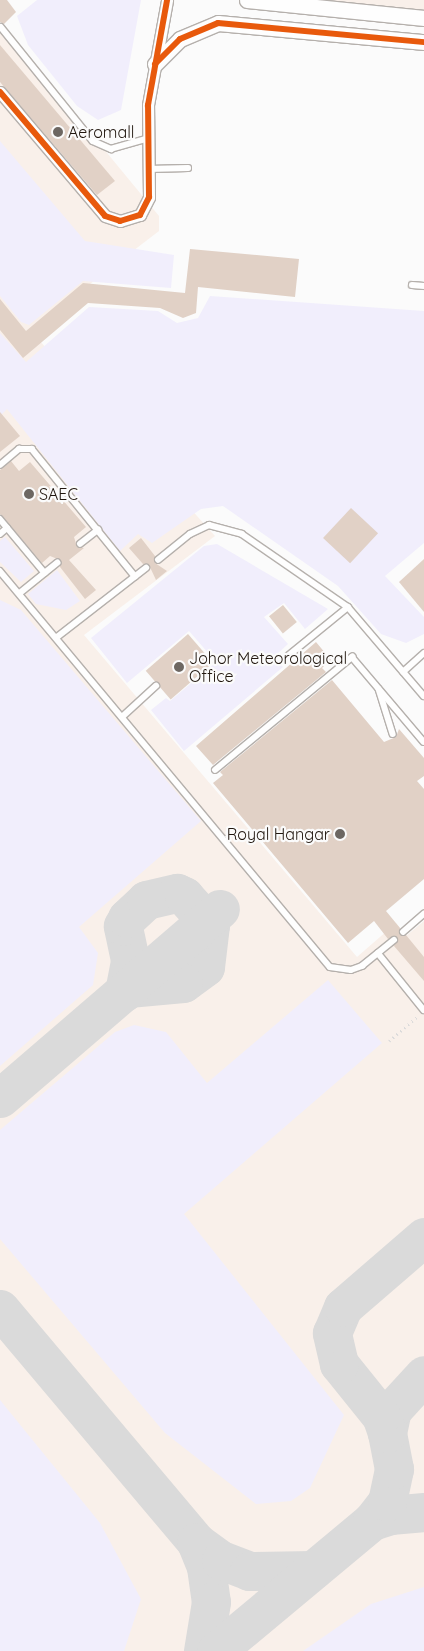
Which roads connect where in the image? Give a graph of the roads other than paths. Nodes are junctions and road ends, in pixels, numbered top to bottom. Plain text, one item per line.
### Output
1 (167, 0) edge
2 (247, 0) edge
3 (424, 18) edge
4 (1, 27) dead end
5 (424, 42) edge
6 (155, 64) junction
7 (0, 92) edge
8 (147, 139) junction
9 (188, 168) dead end
10 (148, 169) junction
11 (412, 285) dead end
12 (424, 286) edge
13 (0, 466) edge
14 (0, 520) edge
15 (7, 528) junction
16 (98, 530) junction
17 (0, 534) edge
18 (80, 544) dead end
19 (158, 560) dead end
20 (57, 563) dead end
21 (146, 568) dead end
22 (0, 570) edge
23 (45, 573) junction
24 (135, 576) junction
25 (20, 592) junction
26 (348, 607) junction
27 (56, 638) junction
28 (424, 653) edge
29 (288, 656) dead end
30 (403, 672) junction
31 (156, 686) dead end
32 (379, 688) junction
33 (424, 696) edge
34 (122, 717) junction
35 (393, 734) dead end
36 (424, 742) edge
37 (215, 770) dead end
38 (424, 914) edge
39 (404, 932) dead end
40 (394, 940) dead end
41 (378, 953) junction
42 (424, 1011) edge

1 - 6 street
2 - 3 street
4 - 8 lane
5 - 6 street
6 - 8 street
7 - 10 street
8 - 10 street
9 - 10 lane
11 - 12 lane
13 - 16 lane
14 - 15 lane
15 - 17 lane
15 - 23 lane
16 - 18 lane
16 - 24 lane
19 - 26 lane
20 - 23 lane
21 - 24 lane
22 - 25 lane
23 - 25 lane
24 - 27 lane
25 - 27 lane
26 - 29 lane
26 - 30 lane
27 - 34 lane
28 - 30 lane
30 - 33 lane
31 - 34 lane
32 - 35 lane
32 - 36 lane
32 - 37 lane
34 - 41 lane
38 - 39 lane
40 - 41 lane
41 - 42 lane

